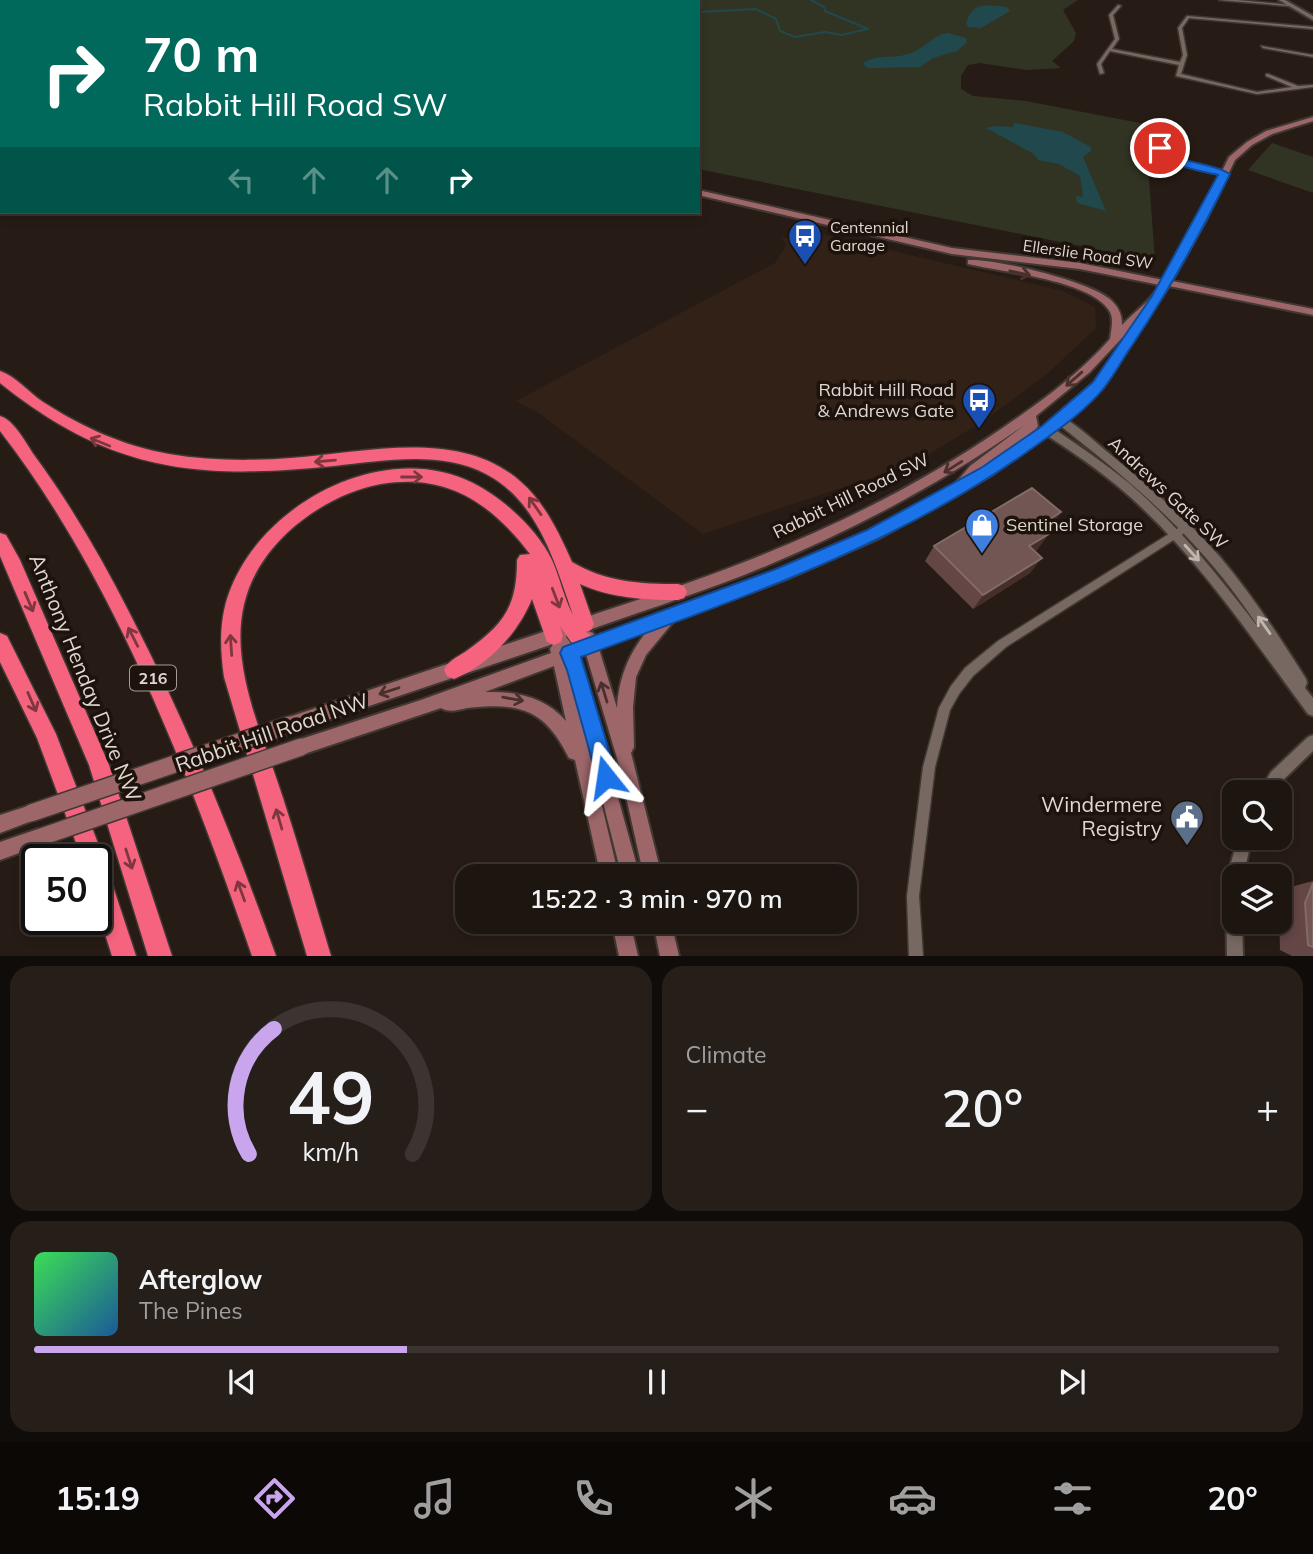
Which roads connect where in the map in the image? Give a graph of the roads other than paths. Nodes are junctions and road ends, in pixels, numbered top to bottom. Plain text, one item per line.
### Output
1 (1222, 0) edge
2 (1281, 0) edge
3 (1288, 5) junction
4 (1119, 6) dead end
5 (1190, 16) joint
6 (1313, 18) edge
7 (1313, 28) edge
8 (1263, 47) dead end
9 (1111, 50) junction
10 (1313, 56) edge
11 (1182, 64) junction
12 (1102, 73) dead end
13 (1268, 75) dead end
14 (1313, 86) edge
15 (1298, 88) junction
16 (1313, 119) edge
17 (1157, 128) dead end
18 (1224, 174) junction
19 (700, 194) edge
20 (700, 194) edge
21 (883, 239) junction
22 (982, 256) junction
23 (1166, 282) junction
24 (1158, 297) junction
25 (1313, 312) edge
26 (1115, 340) junction
27 (0, 376) edge
28 (1030, 415) junction
29 (1060, 419) junction
30 (0, 421) edge
31 (1047, 430) junction
32 (955, 491) junction
33 (514, 528) junction
34 (1180, 532) junction
35 (0, 540) edge
36 (526, 560) junction
37 (565, 567) junction
38 (678, 592) junction
39 (671, 616) junction
40 (570, 630) junction
41 (0, 642) edge
42 (589, 645) junction
43 (564, 655) junction
44 (454, 670) junction
45 (1313, 706) edge
46 (421, 708) junction
47 (289, 725) joint
48 (1313, 742) edge
49 (627, 765) junction
50 (583, 772) junction
51 (1274, 780) edge
52 (0, 824) edge
53 (87, 844) edge
54 (0, 851) edge
55 (607, 864) edge
56 (628, 864) edge
57 (650, 864) edge
58 (112, 919) edge
59 (624, 934) edge
60 (665, 934) edge
61 (1235, 934) edge
62 (124, 956) edge
63 (160, 956) edge
64 (264, 956) edge
65 (318, 956) edge
66 (629, 956) edge
67 (670, 956) edge
68 (916, 956) edge
69 (1235, 956) edge

1 - 3 street
2 - 3 street
3 - 6 street
4 - 9 street
5 - 7 street
5 - 11 street
8 - 10 street
9 - 11 street
9 - 12 street
11 - 15 street
13 - 15 street
14 - 15 street
16 - 18 main road, Rabbit Hill Road SW
17 - 18 street
18 - 23 main road, Rabbit Hill Road SW
19 - 21 main road, Ellerslie Road SW
20 - 22 main road, Ellerslie Road SW
21 - 22 main road, Ellerslie Road SW
21 -> 26 main road
22 - 23 main road, Ellerslie Road SW
23 - 24 main road, Rabbit Hill Road SW
23 - 25 main road, Ellerslie Road SW
24 - 26 main road, Rabbit Hill Road SW
24 - 29 main road, Rabbit Hill Road SW
26 -> 28 main road, Rabbit Hill Road SW
37 -> 27 highway
28 - 32 main road
28 -> 38 main road, Rabbit Hill Road SW
29 - 31 main road, Rabbit Hill Road SW
29 - 34 street, Andrews Gate SW
64 -> 30 highway, 216
31 - 32 main road, Rabbit Hill Road SW
31 - 34 street, Andrews Gate SW
32 - 39 main road, Rabbit Hill Road SW
33 - 36 highway
33 -> 40 highway
65 -> 33 highway
34 - 45 street, Andrews Gate SW
34 - 68 street
35 -> 63 highway, Anthony Henday Drive NW
36 - 40 highway
36 - 44 highway
37 - 38 highway
37 - 40 highway
38 - 40 main road, Rabbit Hill Road SW
39 - 42 main road, Rabbit Hill Road SW
39 - 49 main road
40 - 42 highway
40 - 43 main road
40 - 44 main road, Rabbit Hill Road NW
41 -> 53 highway
42 - 43 main road, Rabbit Hill Road SW
49 -> 42 main road
43 - 46 main road, Rabbit Hill Road NW
43 - 50 main road
43 - 56 main road
44 -> 47 main road, Rabbit Hill Road NW
46 -> 50 main road
46 - 54 main road, Rabbit Hill Road NW, bridge
47 - 52 main road, Rabbit Hill Road NW, bridge
48 - 51 street
49 - 57 main road
50 - 55 main road
58 - 62 highway
59 - 66 main road
60 - 67 main road
61 - 69 street

